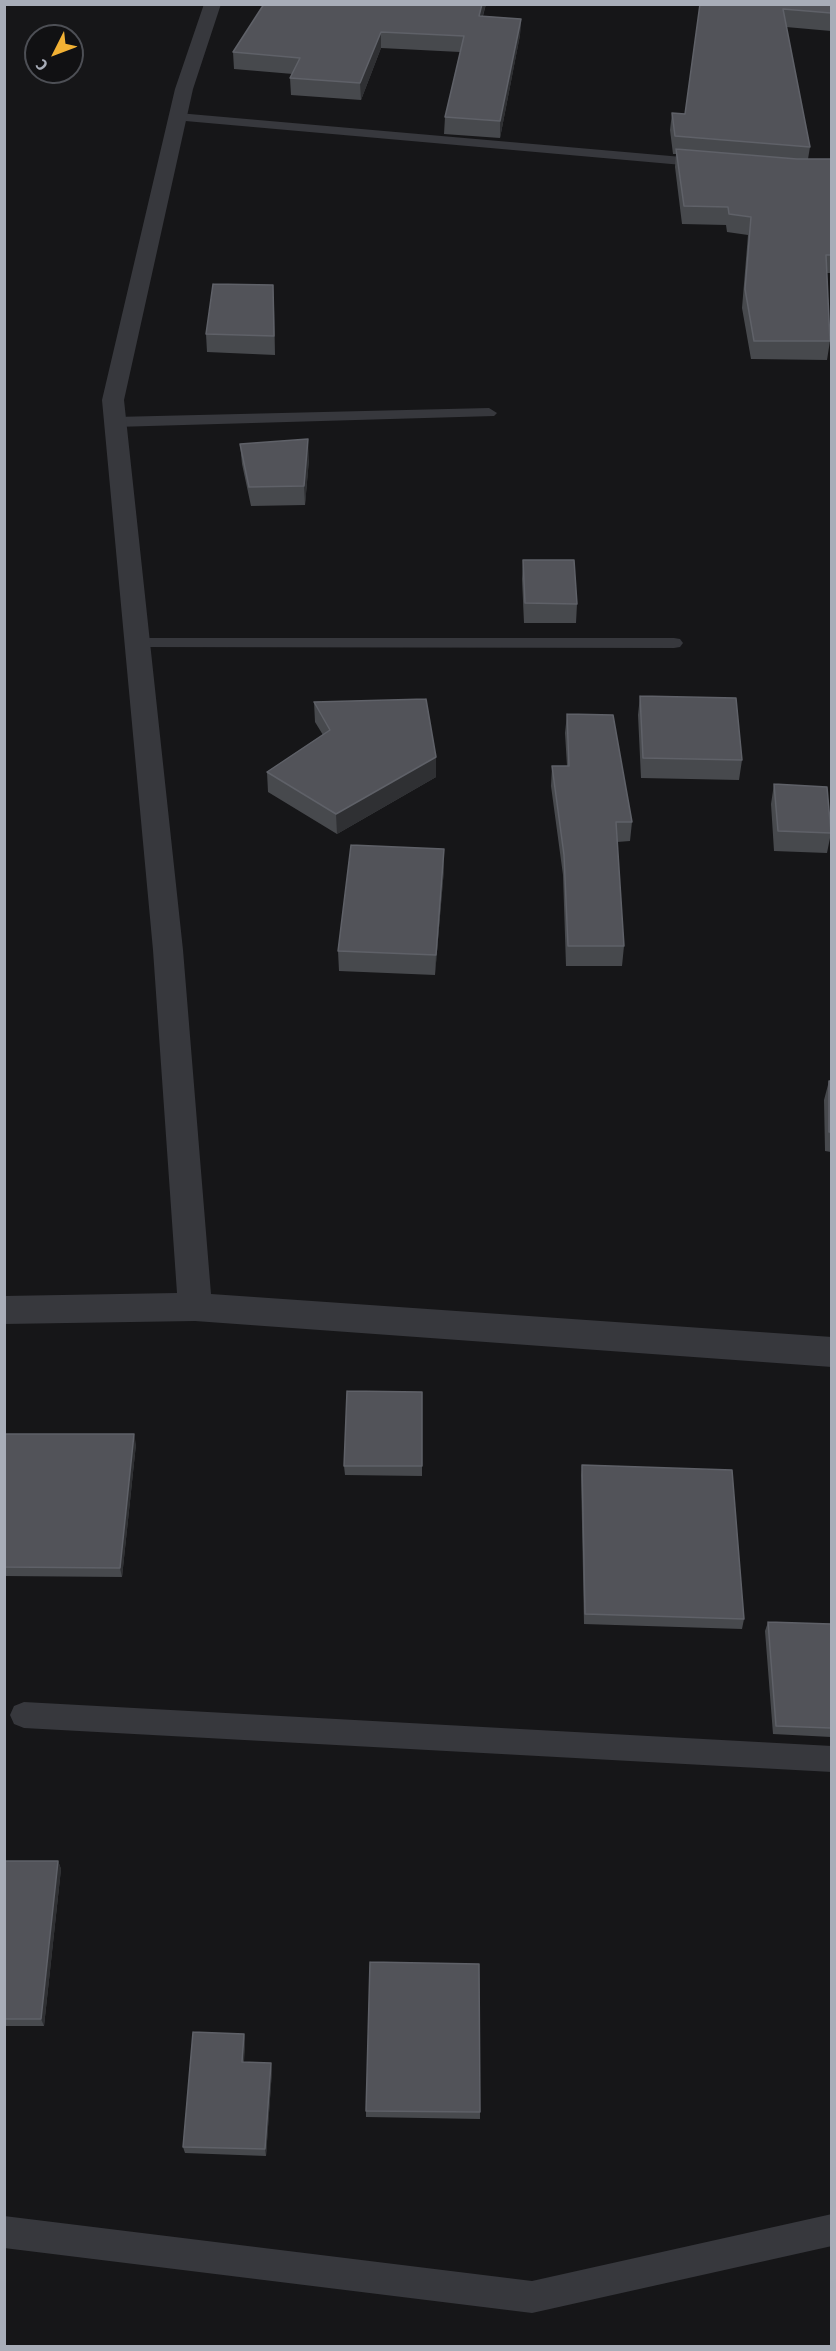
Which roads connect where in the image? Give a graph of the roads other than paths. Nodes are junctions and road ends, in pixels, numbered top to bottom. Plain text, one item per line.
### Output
1 (213, 4) edge
2 (178, 117) junction
3 (724, 165) edge
4 (489, 414) dead end
5 (115, 422) junction
6 (137, 643) junction
7 (674, 643) dead end
8 (195, 1307) junction
9 (4, 1310) edge
10 (831, 1352) edge
11 (24, 1715) dead end
12 (831, 1759) edge
13 (831, 2230) edge
14 (4, 2232) edge

1 - 2 street
2 - 3 lane
2 - 5 street
4 - 5 lane
5 - 6 street
6 - 7 lane
6 - 8 street
8 - 9 street
8 - 10 street
11 - 12 lane
13 - 14 lane

